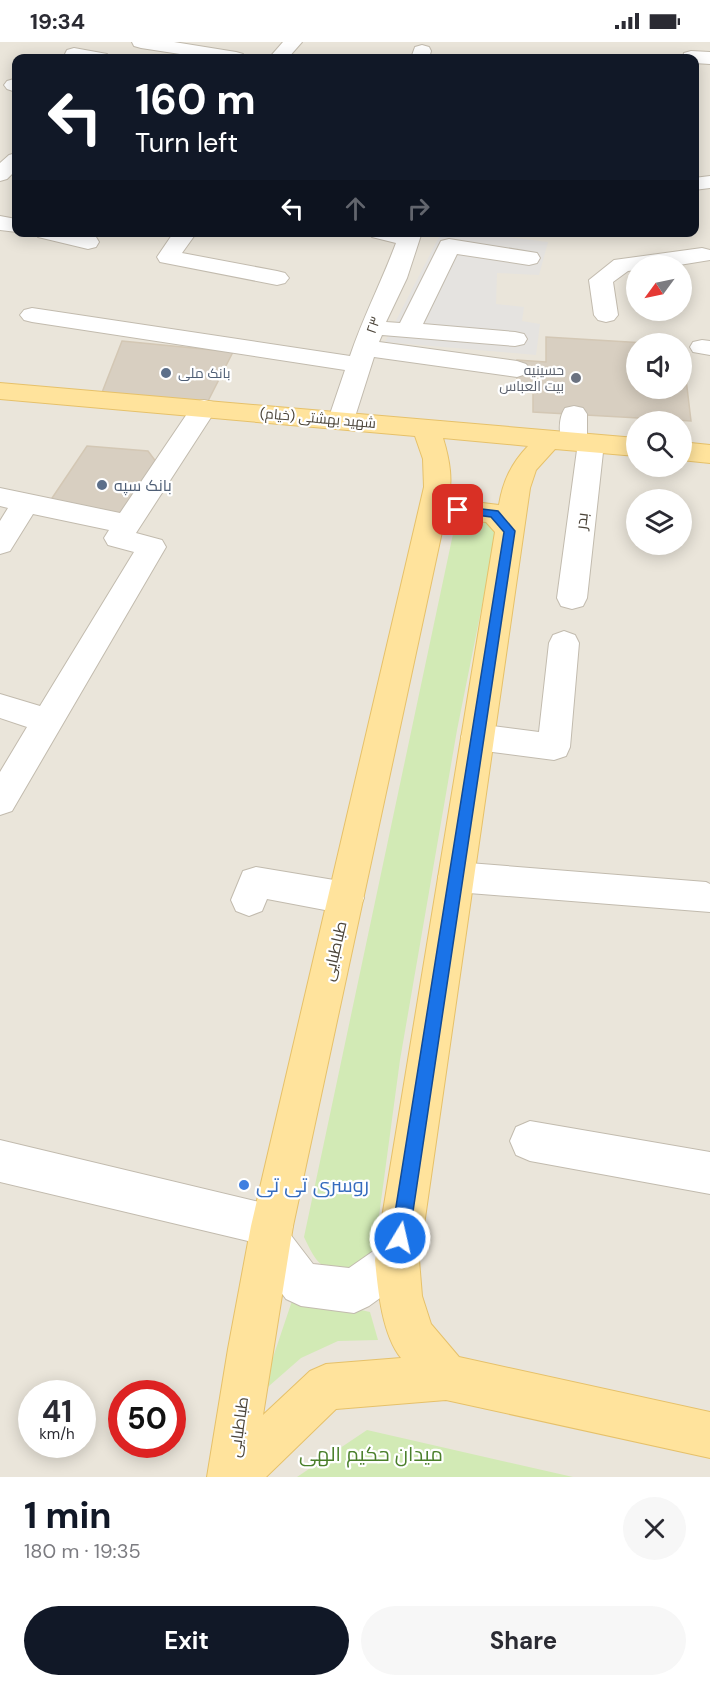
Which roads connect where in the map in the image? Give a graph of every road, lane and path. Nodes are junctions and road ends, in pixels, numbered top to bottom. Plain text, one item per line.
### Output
1 (141, 42) edge
2 (293, 42) edge
3 (167, 44) edge
4 (216, 54) edge
5 (282, 54) edge
6 (12, 168) edge
7 (3, 187) edge
8 (67, 237) edge
9 (182, 237) edge
10 (410, 237) edge
11 (690, 237) edge
12 (88, 242) dead end
13 (529, 258) dead end
14 (706, 260) edge
15 (277, 278) dead end
16 (32, 315) dead end
17 (606, 315) dead end
18 (408, 330) junction
19 (514, 339) dead end
20 (365, 347) junction
21 (517, 369) dead end
22 (0, 391) edge
23 (204, 408) junction
24 (574, 414) dead end
25 (341, 420) junction
26 (426, 428) junction
27 (571, 441) junction
28 (626, 446) edge
29 (692, 452) edge
30 (710, 454) edge
31 (13, 500) edge
32 (430, 520) junction
33 (127, 524) junction
34 (510, 531) junction
35 (0, 544) edge
36 (572, 598) dead end
37 (564, 643) dead end
38 (0, 706) edge
39 (48, 721) junction
40 (477, 737) junction
41 (0, 801) edge
42 (456, 877) junction
43 (346, 898) junction
44 (706, 898) dead end
45 (249, 900) dead end
46 (530, 1141) dead end
47 (0, 1161) edge
48 (710, 1173) edge
49 (270, 1234) junction
50 (397, 1260) junction
51 (446, 1377) junction
52 (710, 1435) edge
53 (232, 1477) edge

1 - 3 street
2 - 5 street
3 - 4 street
6 - 7 street
8 - 12 street
9 - 15 street
10 - 20 street, ۲۳
11 - 14 street
13 - 18 street
14 - 17 street
16 - 20 street
18 - 19 street
18 - 20 street
20 - 21 street
20 - 25 street, ۲۳
22 - 23 main road, شهید بهشتی (خیام)
23 - 25 main road, شهید بهشتی (خیام)
23 - 33 street
24 - 27 street, بدر
25 - 26 main road, شهید بهشتی (خیام)
26 - 27 main road, شهید بهشتی (خیام)
26 - 32 main road, طباطبایی
27 - 28 main road, شهید بهشتی (خیام)
27 - 34 main road
27 - 36 street, بدر
29 - 30 main road
31 - 33 street
31 - 35 street
32 - 34 main road
32 - 43 main road, طباطبایی
33 - 39 street
34 - 40 main road
37 - 40 street
38 - 39 street
39 - 41 street
40 - 42 main road
42 - 44 street
42 - 50 main road
43 - 45 street
43 - 49 main road, طباطبایی
46 - 48 street
47 - 49 street
49 - 50 street
49 - 53 main road, طباطبایی
50 - 51 main road
51 - 52 main road
51 - 53 main road

